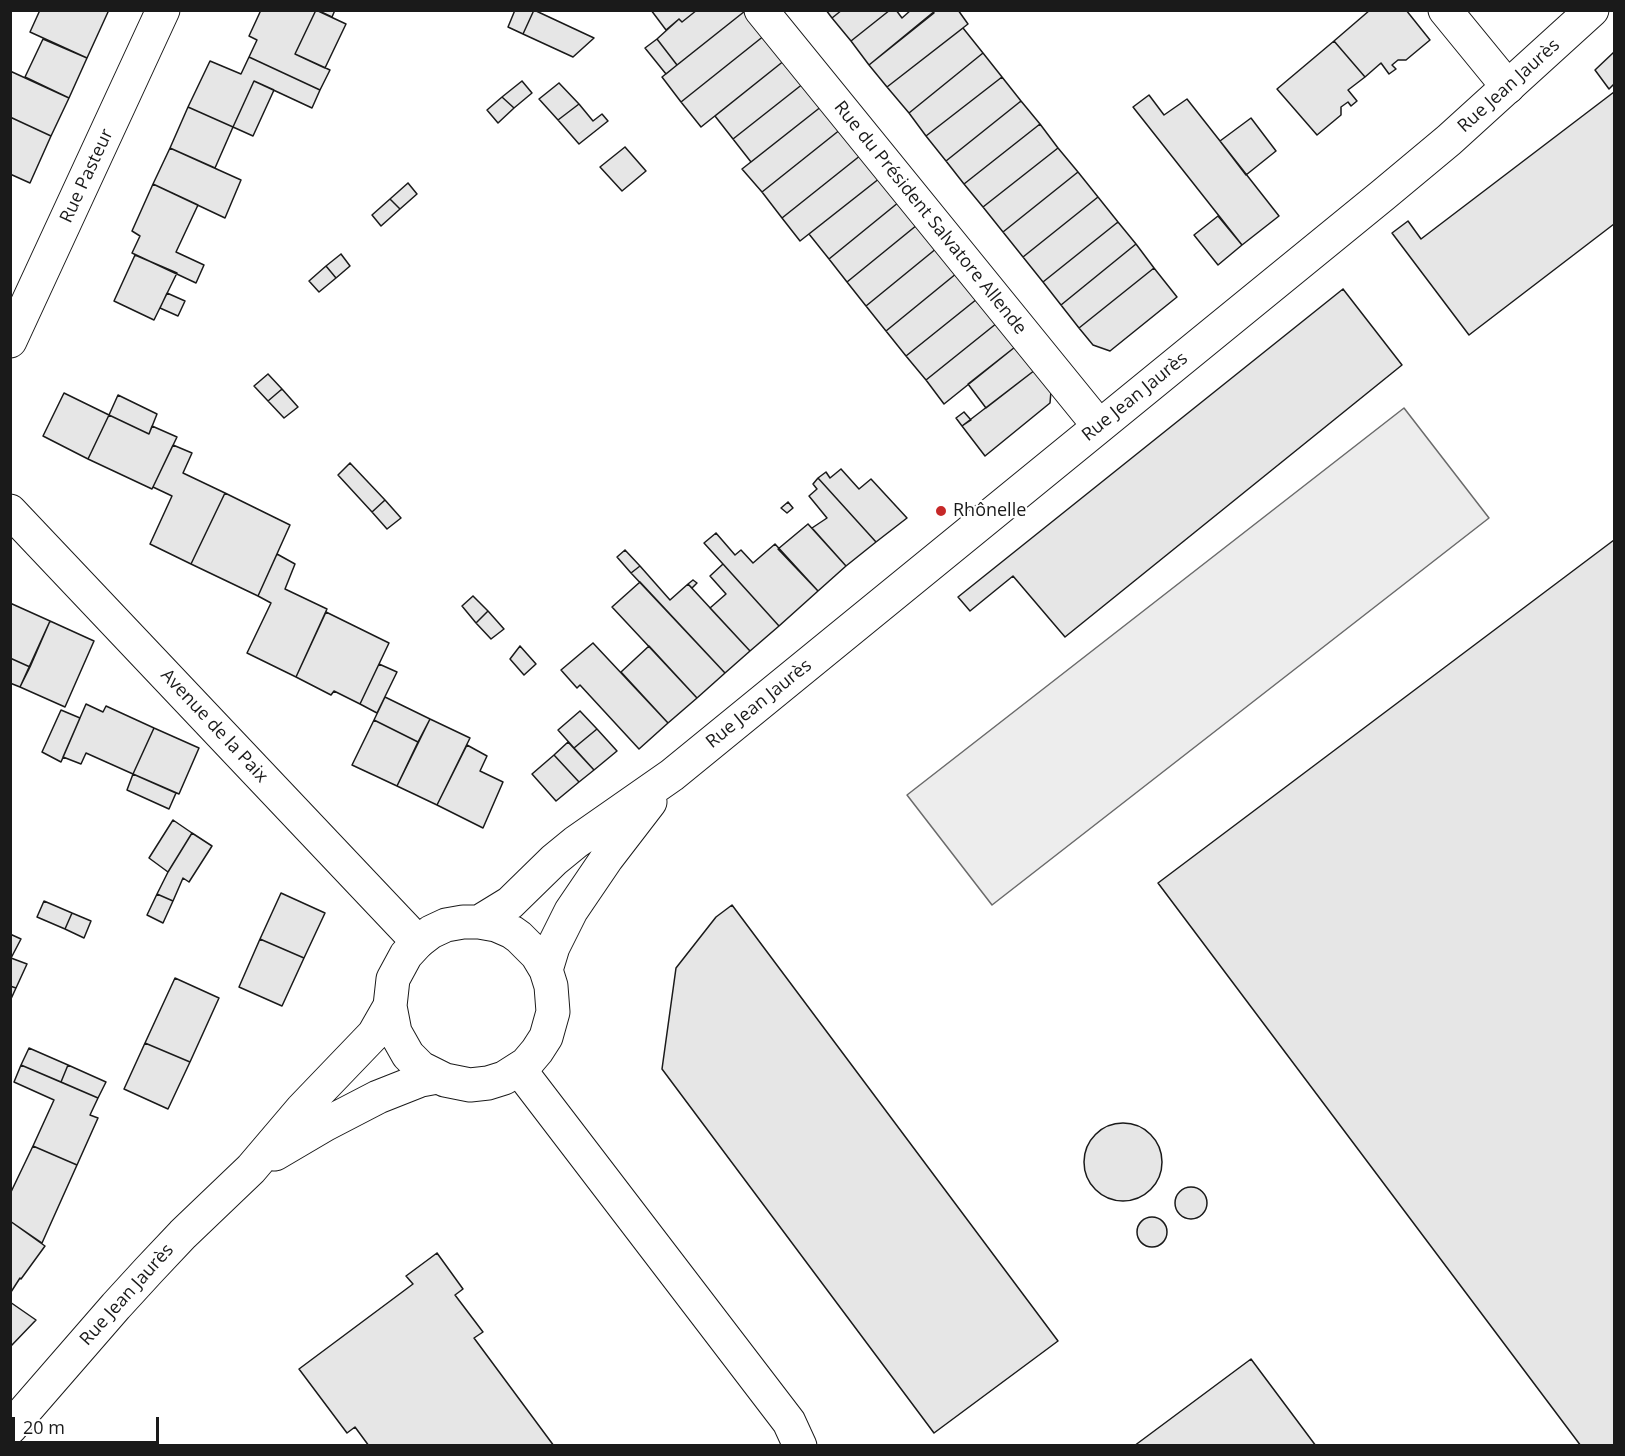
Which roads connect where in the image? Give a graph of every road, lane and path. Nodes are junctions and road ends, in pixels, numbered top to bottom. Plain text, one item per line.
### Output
1 (163, 10) edge
2 (761, 10) edge
3 (1445, 10) edge
4 (1592, 10) edge
5 (1508, 87) junction
6 (10, 341) edge
7 (1099, 426) junction
8 (10, 511) edge
9 (672, 775) junction
10 (479, 922) junction
11 (418, 942) junction
12 (546, 970) junction
13 (390, 1005) junction
14 (519, 1069) junction
15 (437, 1077) junction
16 (251, 1169) junction
17 (10, 1428) edge
18 (800, 1446) edge

1 - 6 main road, Rue Pasteur
2 - 7 main road, Rue du Président Salvatore Allende
3 - 5 main road
4 - 5 main road, Rue Jean Jaurès
5 - 7 main road, Rue Jean Jaurès
7 - 9 main road, Rue Jean Jaurès
8 - 11 main road, Avenue de la Paix
9 - 10 main road, Rue Jean Jaurès
9 - 12 main road, Rue Jean Jaurès
10 - 11 main road, Rue Jean Jaurès
10 - 12 main road, Rue Jean Jaurès
11 - 13 main road, Rue Jean Jaurès
12 - 14 main road, Rue Jean Jaurès
13 - 15 main road, Rue Jean Jaurès
13 - 16 main road, Rue Jean Jaurès
14 - 15 main road, Rue Jean Jaurès
14 - 18 main road
15 - 16 main road, Rue Jean Jaurès
16 - 17 main road, Rue Jean Jaurès

